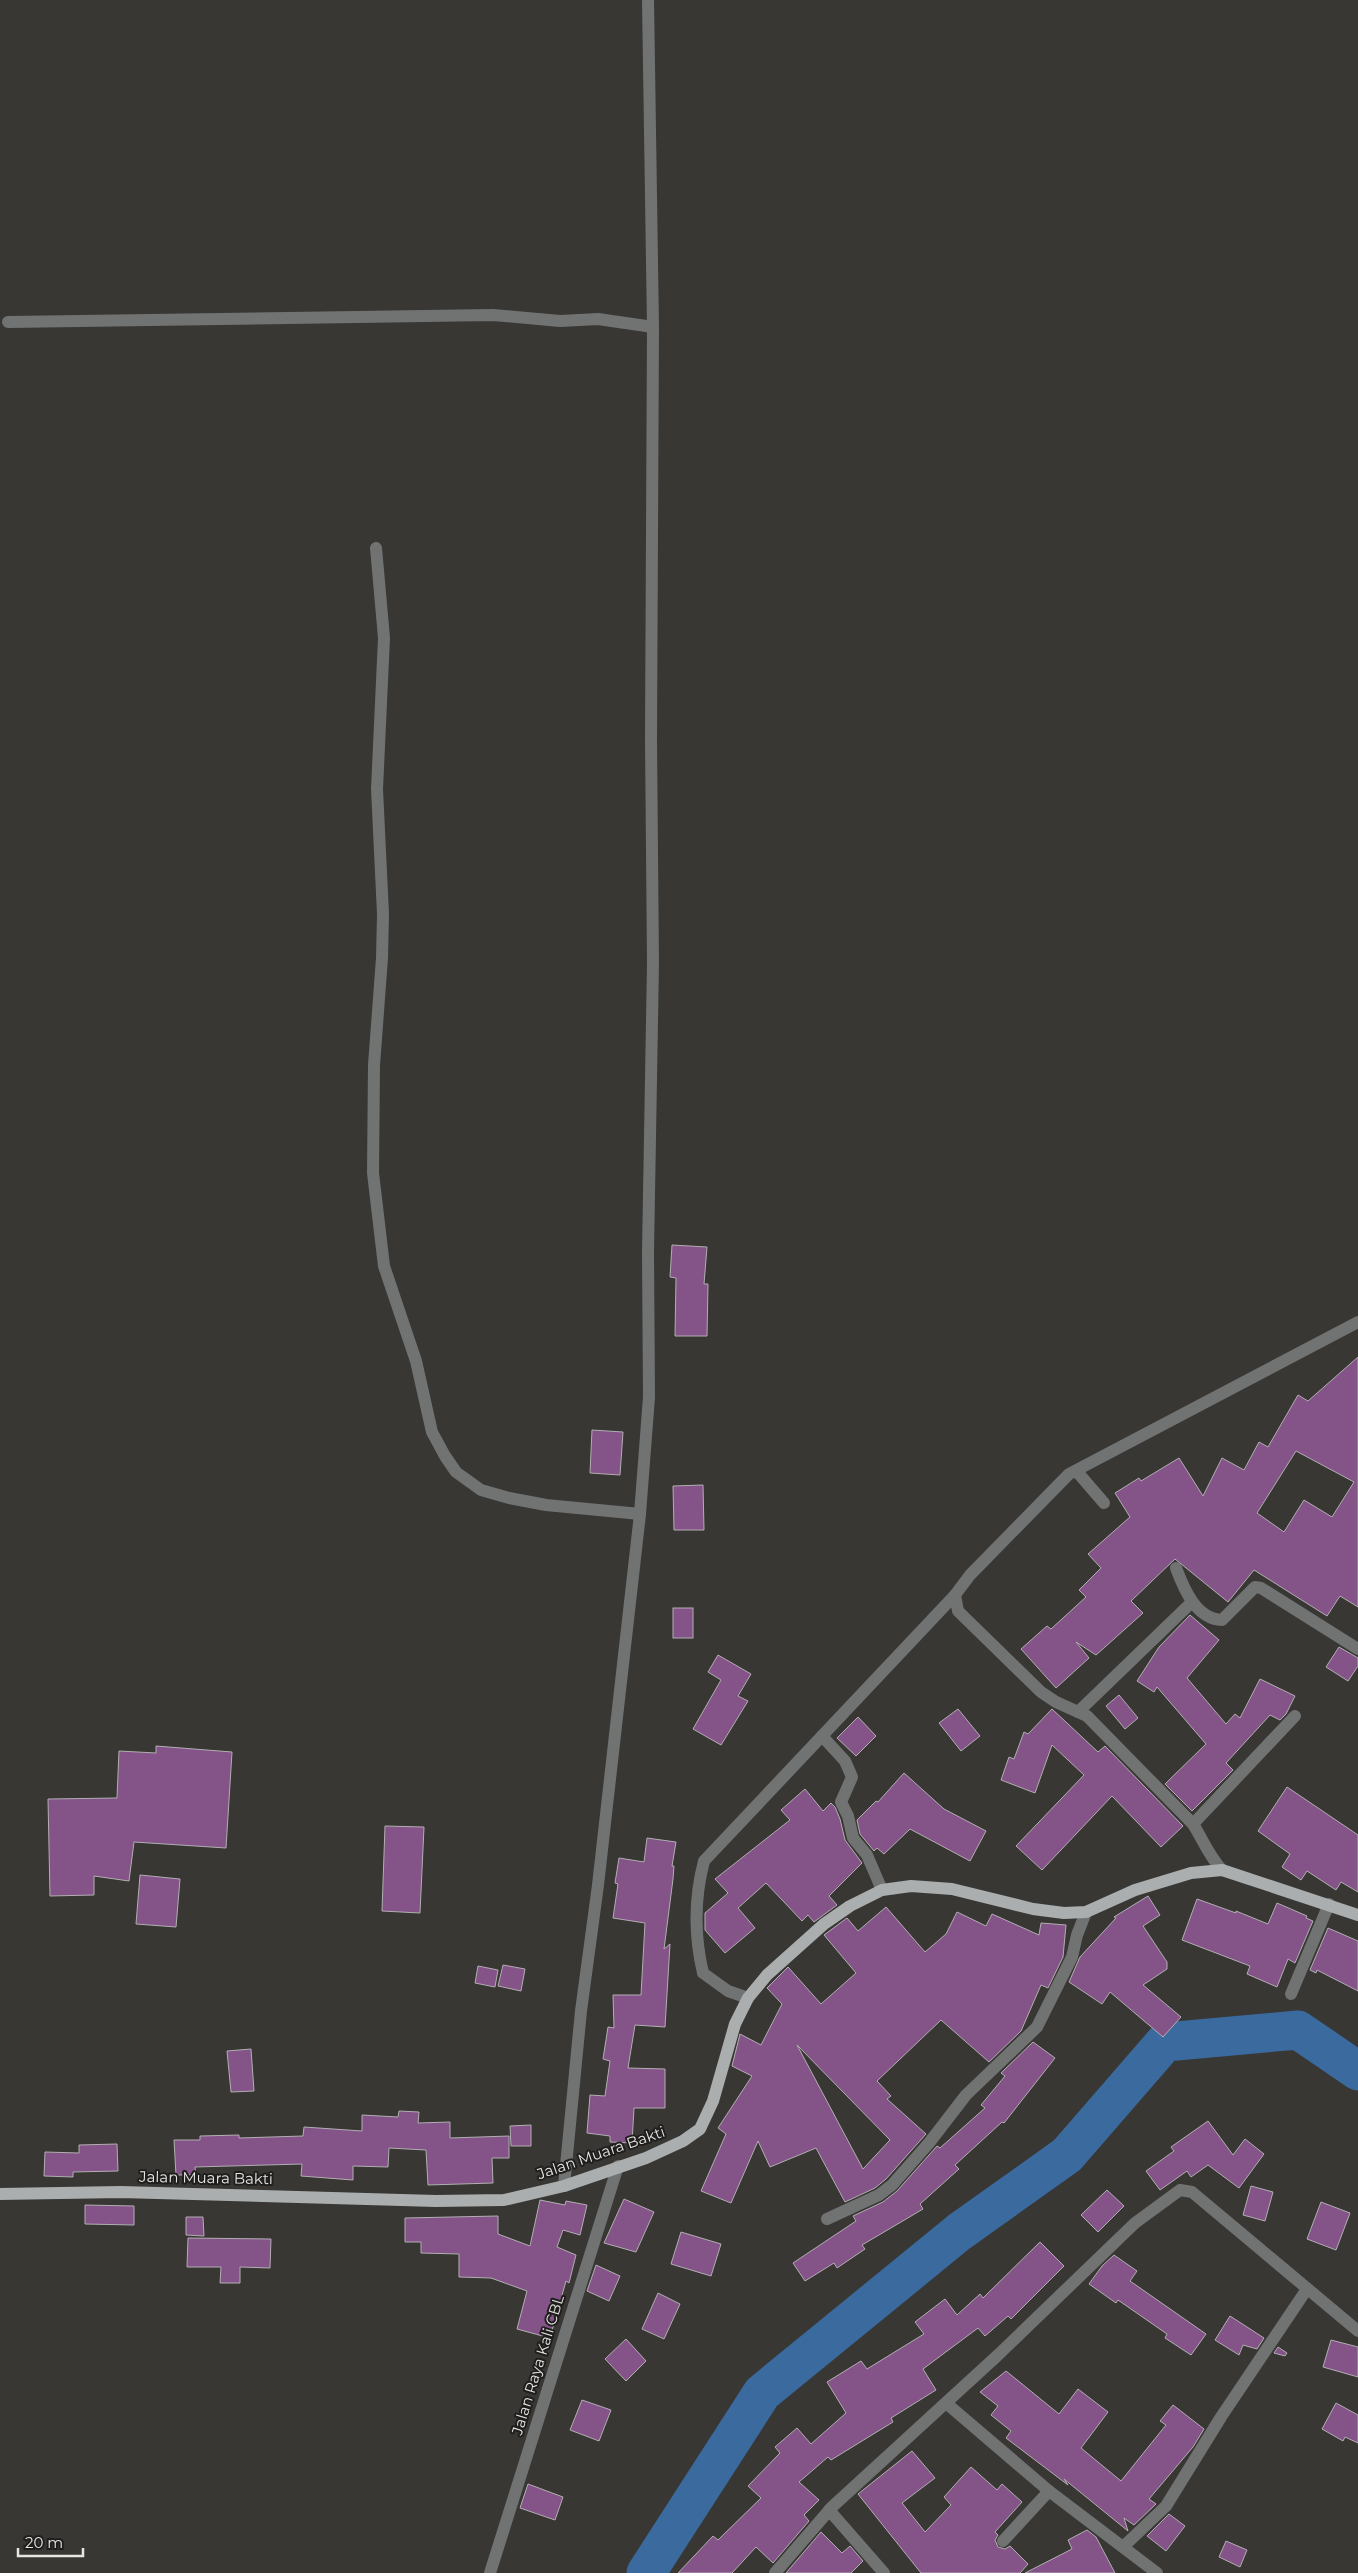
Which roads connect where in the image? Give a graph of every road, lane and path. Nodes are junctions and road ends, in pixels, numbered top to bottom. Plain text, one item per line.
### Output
1 (648, 0) edge
2 (8, 322) dead end
3 (653, 327) junction
4 (376, 548) dead end
5 (1358, 1322) edge
6 (1074, 1472) junction
7 (1104, 1503) dead end
8 (640, 1514) junction
9 (1176, 1568) dead end
10 (955, 1595) junction
11 (1192, 1602) junction
12 (1358, 1649) edge
13 (1078, 1712) junction
14 (1295, 1716) dead end
15 (822, 1736) junction
16 (1192, 1824) junction
17 (1222, 1870) junction
18 (882, 1890) junction
19 (1329, 1904) junction
20 (1086, 1912) junction
21 (1358, 1915) edge
22 (1290, 1994) dead end
23 (748, 1998) junction
24 (618, 2166) junction
25 (564, 2186) junction
26 (0, 2194) edge
27 (827, 2219) dead end
28 (1307, 2289) junction
29 (1358, 2331) edge
30 (946, 2403) junction
31 (1049, 2491) junction
32 (829, 2510) junction
33 (1002, 2541) dead end
34 (1124, 2546) junction
35 (490, 2573) edge
36 (775, 2573) edge
37 (884, 2573) edge
38 (1157, 2573) edge

1 - 3 street
2 - 3 street
3 - 8 street
4 - 8 street
5 - 6 street
6 - 7 street
6 - 10 street
8 - 25 street
9 - 11 street
10 - 13 street
10 - 15 street
11 - 12 street
11 - 13 street
13 - 16 street
14 - 16 street
15 - 18 street
15 - 23 street
16 - 17 street
17 - 19 main road, Jalan Muara Bakti
17 - 20 main road, Jalan Muara Bakti
18 - 20 main road, Jalan Muara Bakti
18 - 23 main road, Jalan Muara Bakti
19 - 21 main road, Jalan Muara Bakti
19 - 22 street
20 - 27 street
23 - 24 main road, Jalan Muara Bakti
24 - 25 main road, Jalan Muara Bakti
24 - 35 street, Jalan Raya Kali CBL
25 - 26 main road, Jalan Muara Bakti
28 - 29 street
28 - 30 street
28 - 34 street
30 - 31 street
30 - 32 street
31 - 33 street
31 - 34 street
32 - 36 street
32 - 37 street
34 - 38 street

